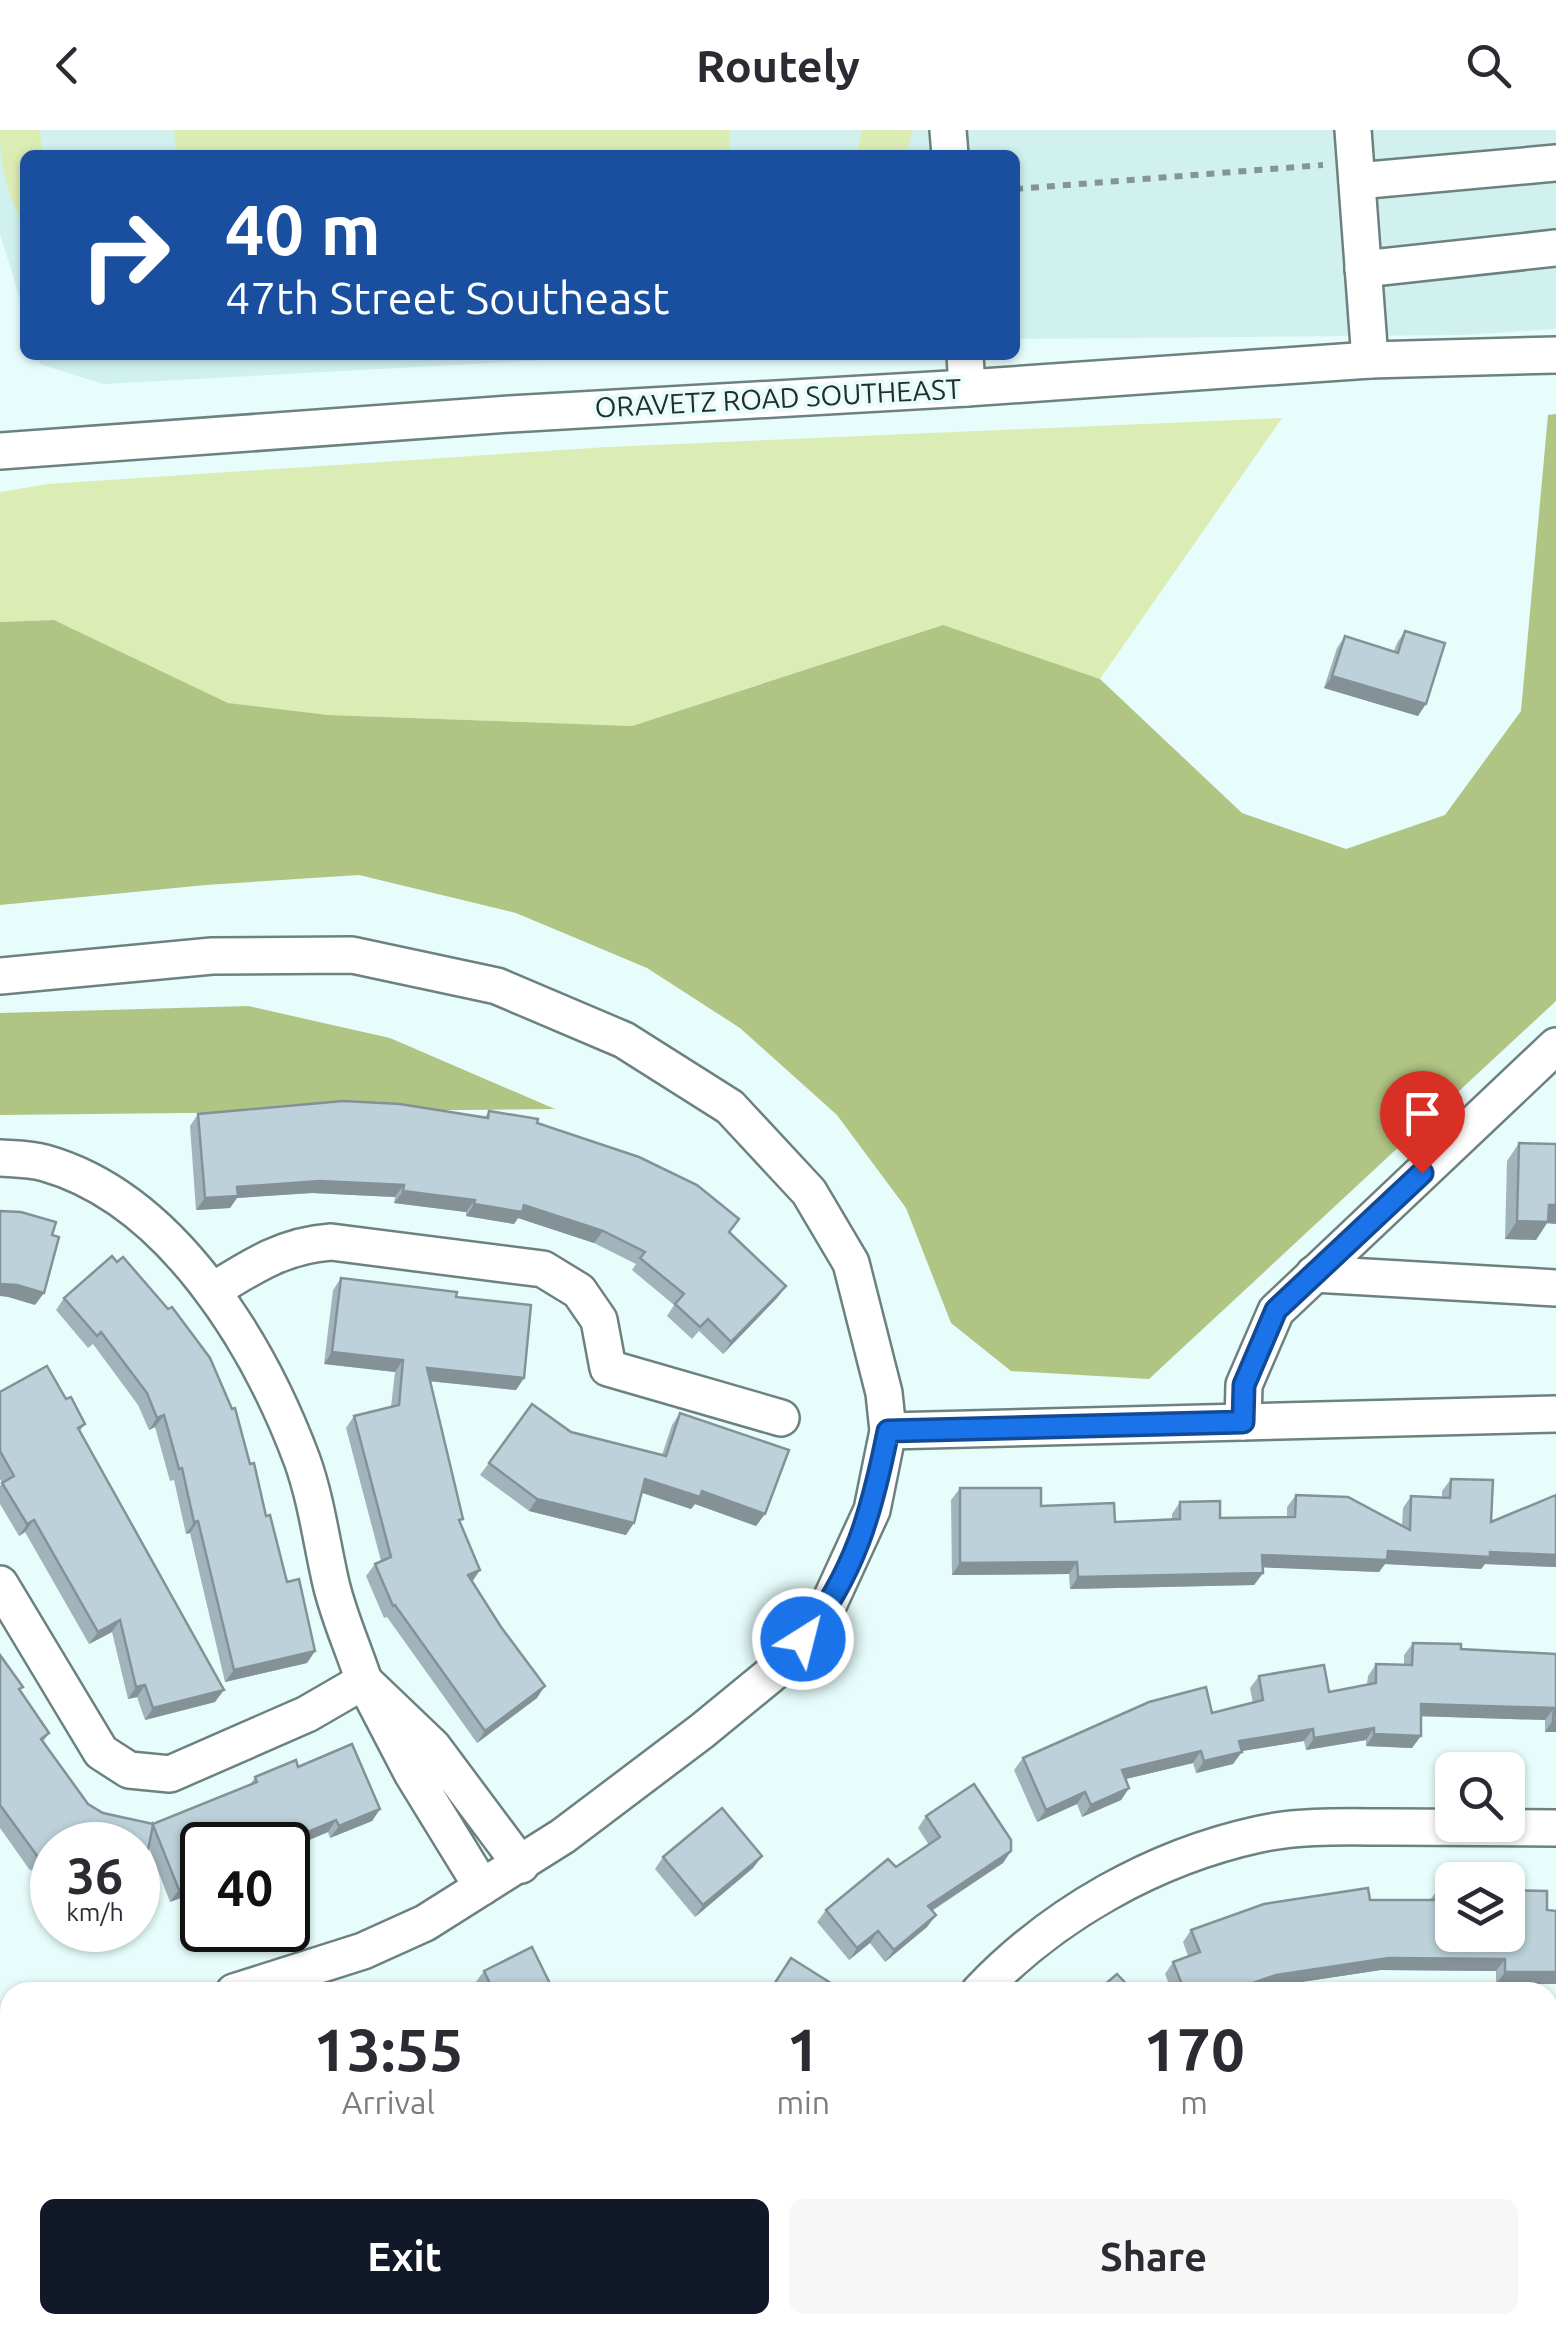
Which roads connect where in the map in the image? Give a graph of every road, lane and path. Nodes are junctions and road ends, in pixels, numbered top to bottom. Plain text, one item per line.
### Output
1 (1355, 158) edge
2 (1556, 163) edge
3 (1020, 189) edge
4 (1556, 248) edge
5 (1363, 269) junction
6 (1556, 356) edge
7 (1370, 360) junction
8 (966, 371) edge
9 (0, 450) edge
10 (0, 976) edge
11 (1556, 1046) edge
12 (0, 1158) edge
13 (1314, 1274) junction
14 (1556, 1288) edge
15 (214, 1290) junction
16 (1556, 1414) edge
17 (782, 1418) dead end
18 (1243, 1422) junction
19 (888, 1431) junction
20 (0, 1584) edge
21 (364, 1680) junction
22 (1556, 1828) edge
23 (520, 1865) junction
24 (482, 1887) junction
25 (266, 1982) edge
26 (989, 1982) edge

1 - 2 street
1 - 3 path
1 - 5 street
4 - 5 street
5 - 7 street
6 - 7 street, ORAVETZ ROAD SOUTHEAST
7 - 8 street, ORAVETZ ROAD SOUTHEAST
8 - 9 street, ORAVETZ ROAD SOUTHEAST
10 - 19 street
11 - 13 street
12 - 15 street
13 - 14 street
13 - 18 street
15 - 17 street
15 - 21 street
16 - 18 street
18 - 19 street
19 - 23 street
20 - 21 street
21 - 23 street
21 - 24 street
22 - 26 street
23 - 24 street
24 - 25 street

